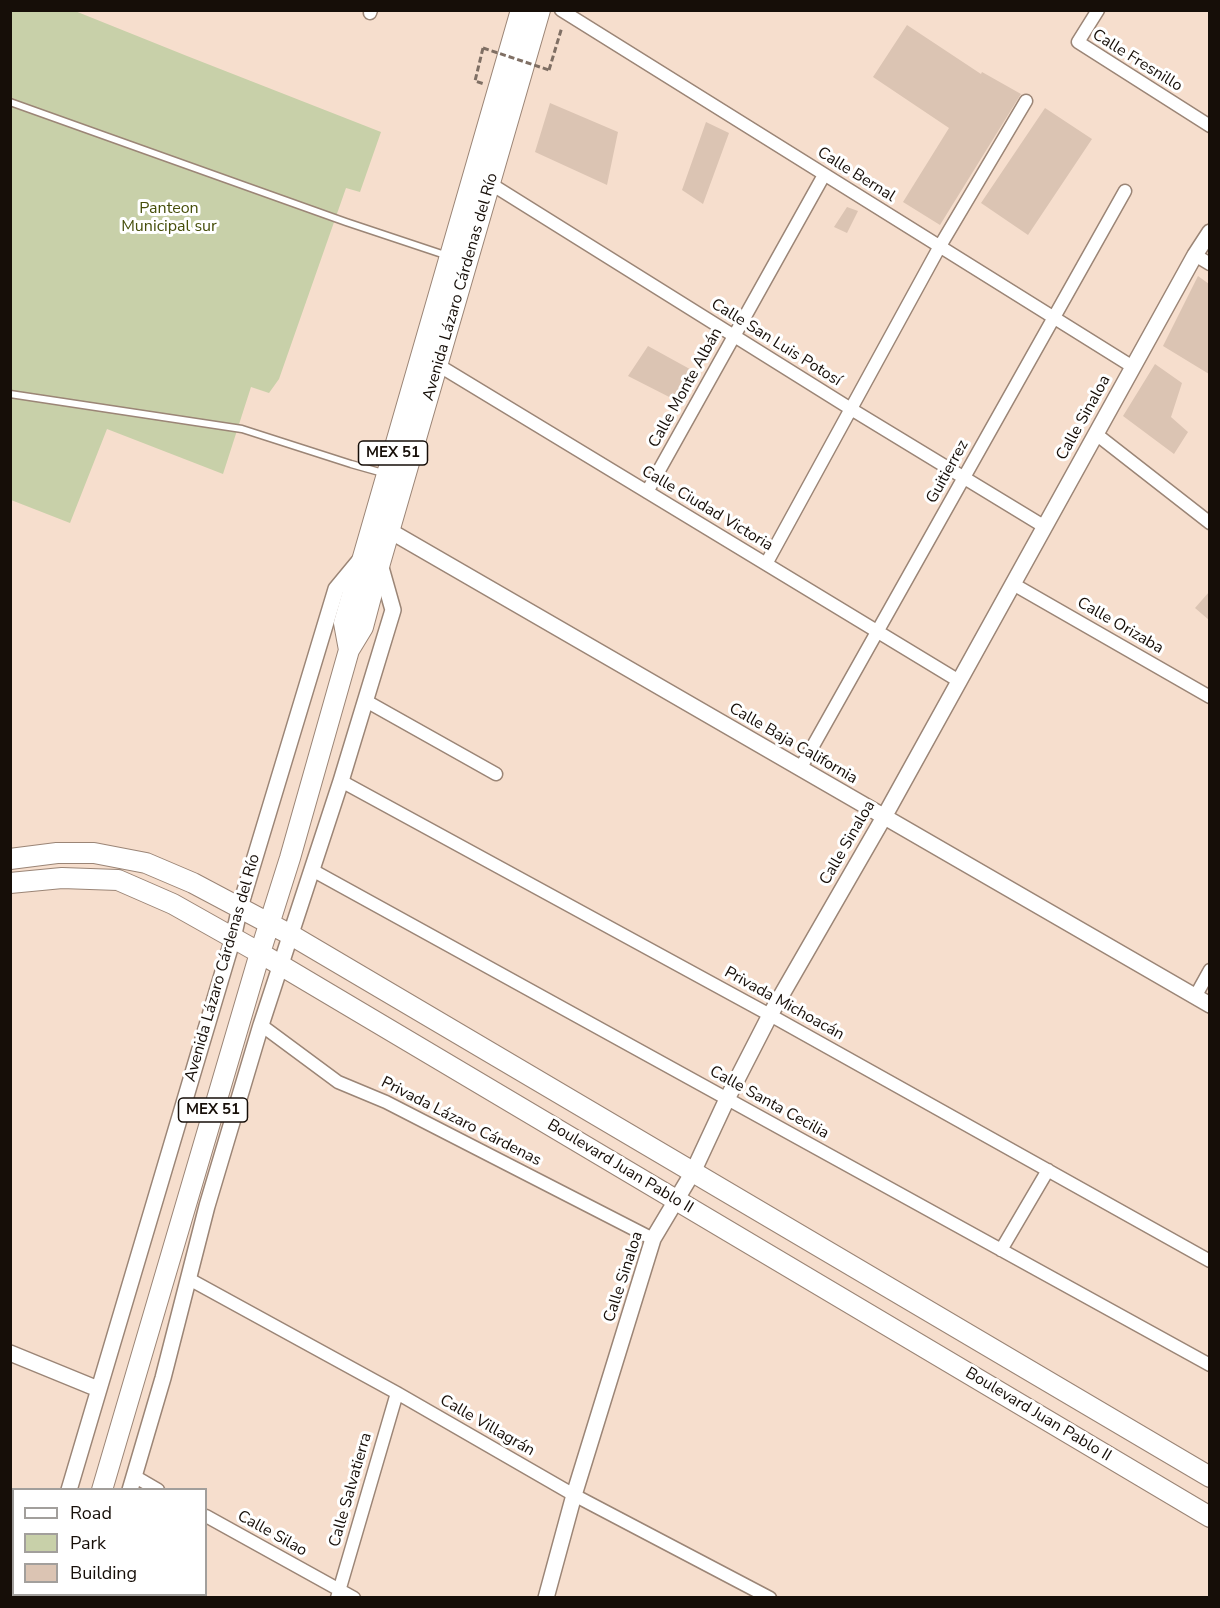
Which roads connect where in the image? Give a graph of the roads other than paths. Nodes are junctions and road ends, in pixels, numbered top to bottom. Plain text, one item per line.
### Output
1 (520, 10) edge
2 (540, 10) edge
3 (1098, 10) edge
4 (564, 12) edge
5 (1026, 101) dead end
6 (10, 102) edge
7 (1209, 126) edge
8 (824, 175) junction
9 (491, 184) junction
10 (1125, 191) dead end
11 (1209, 232) edge
12 (940, 246) junction
13 (1195, 255) junction
14 (459, 260) junction
15 (1209, 264) edge
16 (1053, 317) junction
17 (734, 336) junction
18 (438, 365) junction
19 (1133, 366) junction
20 (10, 394) edge
21 (851, 409) junction
22 (1096, 434) junction
23 (387, 474) junction
24 (963, 478) junction
25 (647, 492) junction
26 (1209, 522) edge
27 (1045, 527) junction
28 (390, 531) junction
29 (371, 560) junction
30 (766, 564) junction
31 (1013, 584) junction
32 (877, 632) junction
33 (959, 681) junction
34 (1209, 697) edge
35 (366, 701) junction
36 (800, 769) junction
37 (496, 774) dead end
38 (341, 781) junction
39 (884, 818) junction
40 (10, 859) edge
41 (312, 870) junction
42 (10, 883) edge
43 (240, 907) junction
44 (270, 924) junction
45 (291, 935) junction
46 (233, 938) junction
47 (260, 953) junction
48 (280, 966) junction
49 (1209, 970) edge
50 (1195, 997) junction
51 (1209, 1005) edge
52 (770, 1015) junction
53 (261, 1025) junction
54 (727, 1099) junction
55 (1048, 1170) junction
56 (693, 1172) junction
57 (676, 1200) junction
58 (653, 1239) junction
59 (1000, 1250) junction
60 (1209, 1261) edge
61 (189, 1279) junction
62 (10, 1353) edge
63 (1209, 1365) edge
64 (98, 1389) junction
65 (397, 1393) junction
66 (1209, 1477) edge
67 (132, 1483) edge
68 (70, 1488) edge
69 (103, 1488) edge
70 (151, 1488) edge
71 (574, 1495) junction
72 (207, 1517) edge
73 (1209, 1517) edge
74 (338, 1593) edge
75 (354, 1598) edge
76 (546, 1598) edge
77 (770, 1598) edge

1 - 14 main road, Avenida Lázaro Cárdenas del Río / MEX 51
2 - 9 main road, Avenida Lázaro Cárdenas del Río / MEX 51
3 - 7 street, Calle Fresnillo
4 - 8 street, Calle Bernal
5 - 12 street
6 - 14 lane
8 - 12 street, Calle Bernal
8 - 17 street, Calle Monte Albán
9 - 14 main road, Avenida Lázaro Cárdenas del Río / MEX 51
9 - 17 street, Calle San Luis Potosí
10 - 16 street, Guitierrez
11 - 13 street, Calle Sinaloa
12 - 16 street, Calle Bernal
12 - 21 street
13 - 15 street
13 - 19 street, Calle Sinaloa
14 - 18 main road, Avenida Lázaro Cárdenas del Río / MEX 51
14 - 23 main road, Avenida Lázaro Cárdenas del Río / MEX 51
16 - 19 street, Calle Bernal
16 - 24 street, Guitierrez
17 - 21 street, Calle San Luis Potosí
17 - 25 street, Calle Monte Albán
18 - 25 street, Calle Ciudad Victoria
18 - 28 main road, Avenida Lázaro Cárdenas del Río / MEX 51
19 - 22 street, Calle Sinaloa
20 - 23 lane
21 - 24 street, Calle San Luis Potosí
21 - 30 street
22 - 26 street
22 - 27 street, Calle Sinaloa
23 - 29 main road, Avenida Lázaro Cárdenas del Río / MEX 51
24 - 27 street, Calle San Luis Potosí
24 - 32 street, Guitierrez
25 - 30 street, Calle Ciudad Victoria
27 - 31 street, Calle Sinaloa
28 - 29 main road, Avenida Lázaro Cárdenas del Río / MEX 51
28 - 36 street, Calle Baja California
29 - 35 street
29 - 43 street, Avenida Lázaro Cárdenas del Río
29 - 44 main road, Avenida Lázaro Cárdenas del Río / MEX 51
30 - 32 street, Calle Ciudad Victoria
31 - 33 street, Calle Sinaloa
31 - 34 street, Calle Orizaba
32 - 33 street, Calle Ciudad Victoria
32 - 36 street, Guitierrez
33 - 39 street, Calle Sinaloa
35 - 37 street
35 - 38 street
36 - 39 street, Calle Baja California
38 - 41 street
38 - 52 street, Privada Michoacán
39 - 50 street, Calle Baja California
39 - 52 street, Calle Sinaloa
40 - 43 main road, Boulevard Juan Pablo II
41 - 45 street
41 - 54 street, Calle Santa Cecilia
42 - 46 main road, Boulevard Juan Pablo II
43 - 44 main road, Boulevard Juan Pablo II
43 - 46 street, Avenida Lázaro Cárdenas del Río
44 - 45 main road, Boulevard Juan Pablo II
44 - 47 main road, Avenida Lázaro Cárdenas del Río / MEX 51
45 - 48 street
45 - 56 main road, Boulevard Juan Pablo II
46 - 47 main road, Boulevard Juan Pablo II
46 - 64 street, Avenida Lázaro Cárdenas del Río
47 - 48 main road, Boulevard Juan Pablo II
47 - 69 main road, Avenida Lázaro Cárdenas del Río / MEX 51
48 - 53 street
48 - 57 main road, Boulevard Juan Pablo II
49 - 50 street
50 - 51 street, Calle Baja California
52 - 54 street, Calle Sinaloa
52 - 55 street, Privada Michoacán
53 - 58 street, Privada Lázaro Cárdenas
53 - 61 street
54 - 56 street, Calle Sinaloa
54 - 59 street, Calle Santa Cecilia
55 - 59 street
55 - 60 street, Privada Michoacán
56 - 57 street, Calle Sinaloa
56 - 66 main road, Boulevard Juan Pablo II
57 - 58 street, Calle Sinaloa
57 - 73 main road, Boulevard Juan Pablo II
58 - 71 street, Calle Sinaloa
59 - 63 street, Calle Santa Cecilia
61 - 65 street, Calle Villagrán
61 - 67 street
62 - 64 street
64 - 68 street, Avenida Lázaro Cárdenas del Río
65 - 71 street, Calle Villagrán
65 - 74 street, Calle Salvatierra
67 - 70 street
71 - 76 street, Calle Sinaloa
71 - 77 street, Calle Villagrán
72 - 74 street, Calle Silao
74 - 75 street, Calle Silao

